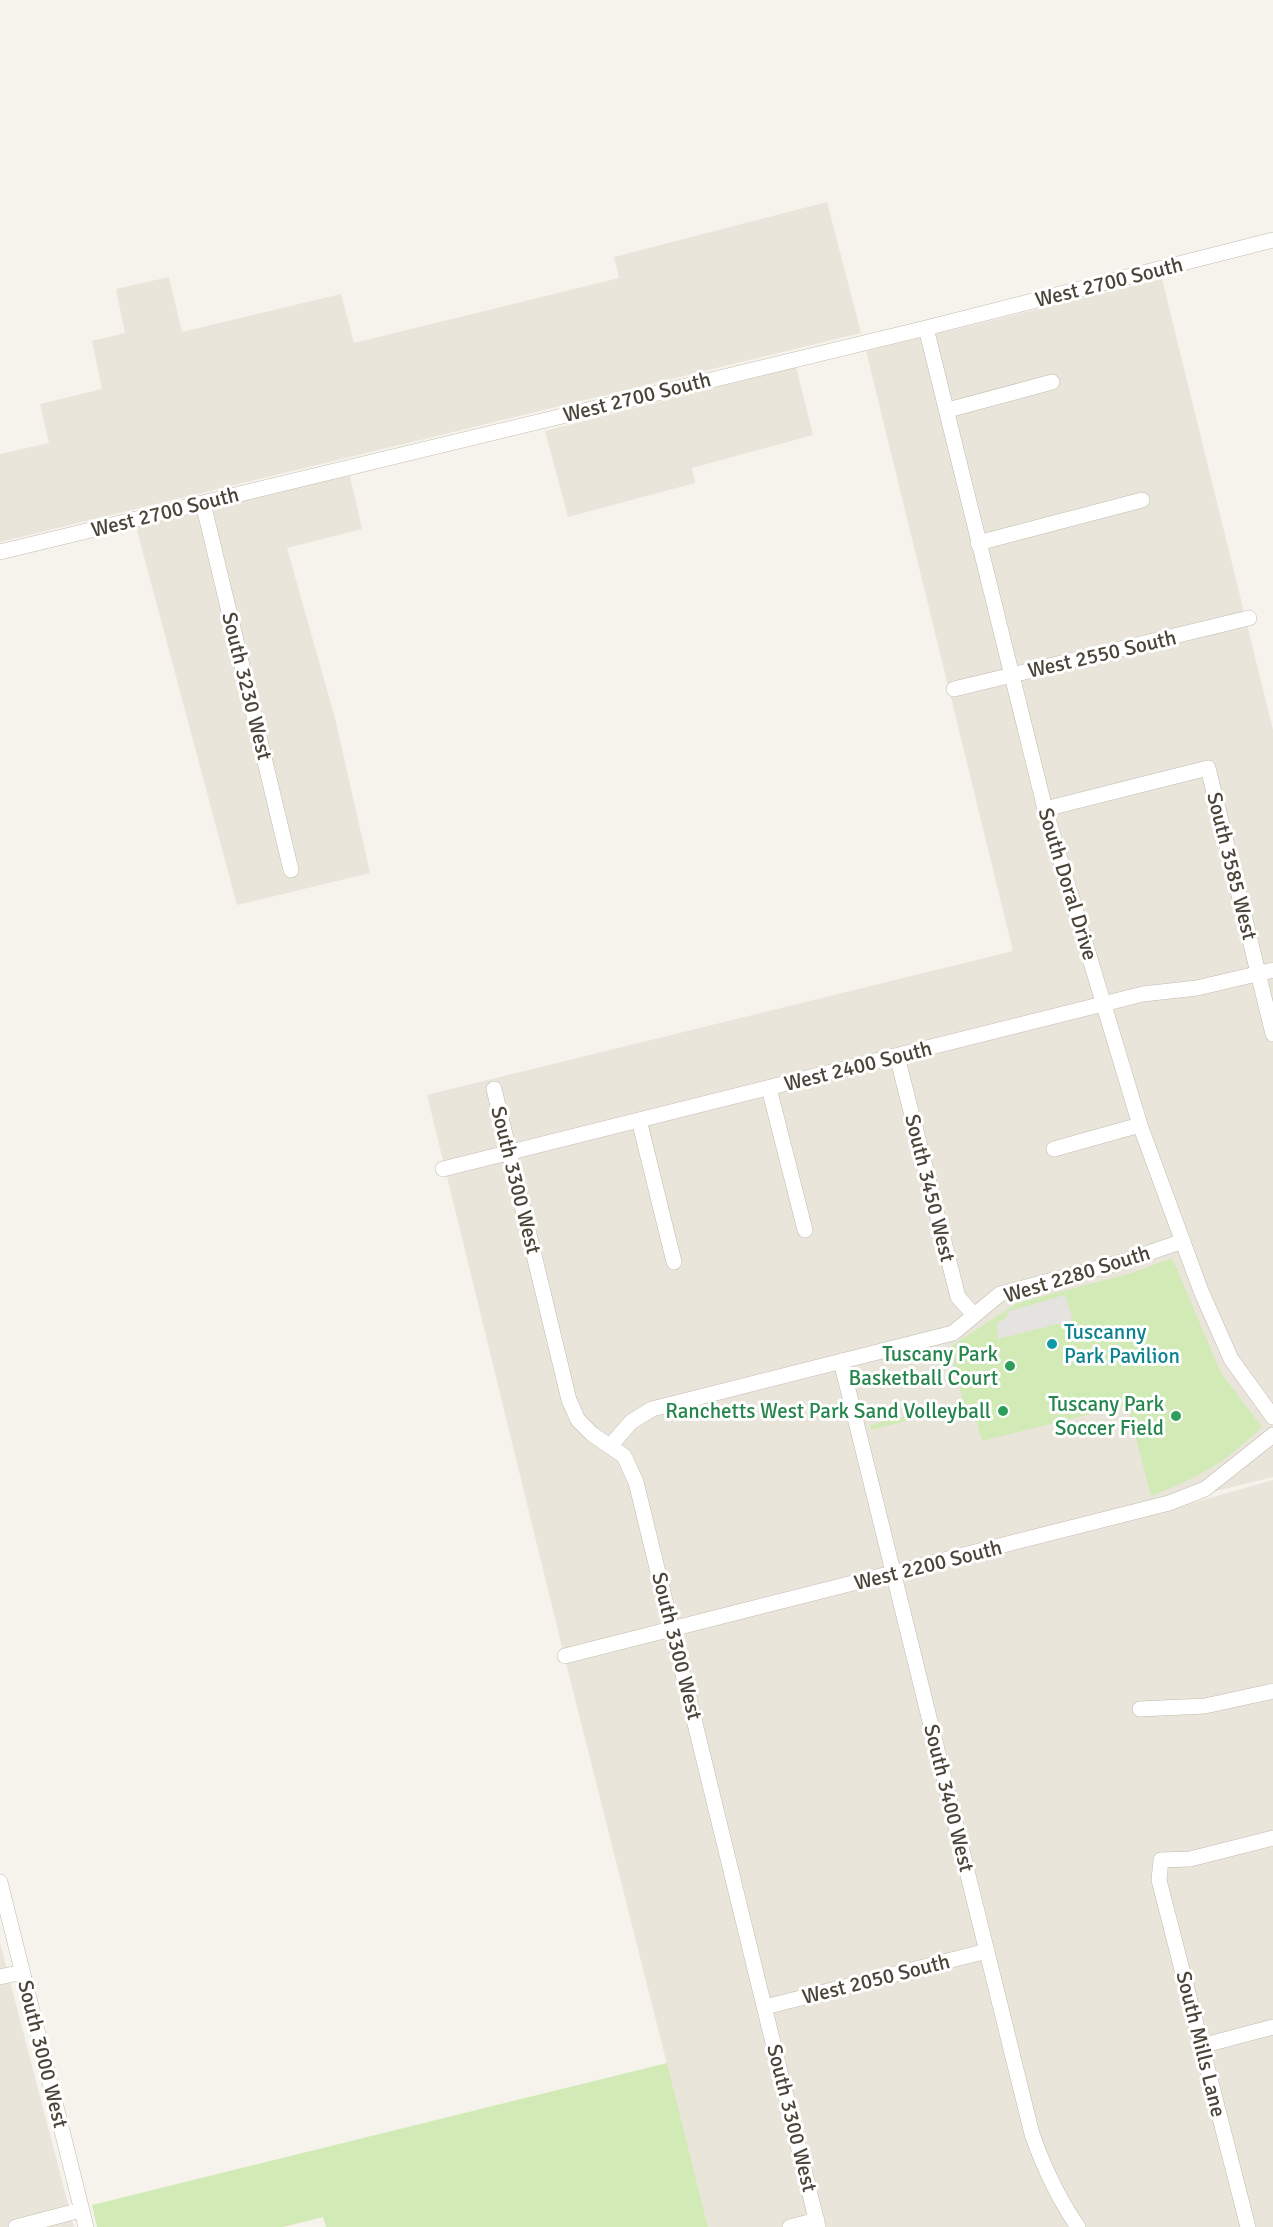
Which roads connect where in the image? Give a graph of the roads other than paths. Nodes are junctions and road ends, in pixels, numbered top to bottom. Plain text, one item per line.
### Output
1 (1273, 240) edge
2 (926, 328) junction
3 (1052, 382) dead end
4 (948, 410) junction
5 (1142, 500) dead end
6 (203, 503) junction
7 (978, 543) junction
8 (0, 552) edge
9 (1249, 618) dead end
10 (1011, 675) junction
11 (954, 689) dead end
12 (1045, 809) junction
13 (291, 870) dead end
14 (1266, 972) edge
15 (1104, 1005) junction
16 (1273, 1034) edge
17 (897, 1056) junction
18 (769, 1088) junction
19 (494, 1089) dead end
20 (639, 1120) junction
21 (1140, 1125) junction
22 (1054, 1149) dead end
23 (509, 1152) junction
24 (443, 1169) dead end
25 (805, 1230) dead end
26 (1183, 1241) junction
27 (674, 1262) dead end
28 (974, 1315) junction
29 (842, 1361) junction
30 (1273, 1417) edge
31 (1273, 1435) edge
32 (610, 1445) junction
33 (894, 1573) junction
34 (673, 1629) junction
35 (565, 1656) dead end
36 (1273, 1691) edge
37 (1140, 1709) dead end
38 (1273, 1838) edge
39 (0, 1882) edge
40 (987, 1951) junction
41 (22, 1972) junction
42 (0, 1977) edge
43 (765, 2007) junction
44 (1273, 2027) edge
45 (1201, 2046) junction
46 (81, 2210) junction
47 (818, 2224) edge
48 (16, 2227) edge
49 (86, 2227) edge
50 (790, 2227) edge
51 (1078, 2227) edge
52 (1248, 2227) edge

1 - 2 street, West 2700 South
2 - 4 street, South Doral Drive
2 - 6 street, West 2700 South
3 - 4 street
4 - 7 street, South Doral Drive
5 - 7 street
6 - 8 street, West 2700 South
6 - 13 street, South 3230 West
7 - 10 street, South Doral Drive
9 - 10 street, West 2550 South
10 - 11 street, West 2550 South
10 - 12 street, South Doral Drive
12 - 14 street, South 3585 West
12 - 15 street, South Doral Drive
14 - 15 street, West 2400 South
14 - 16 street, South 3585 West
15 - 17 street, West 2400 South
15 - 21 street, South Doral Drive
17 - 18 street, West 2400 South
17 - 28 street, South 3450 West
18 - 20 street, West 2400 South
18 - 25 street
19 - 23 street, South 3300 West
20 - 23 street, West 2400 South
20 - 27 street
21 - 22 street
21 - 26 street, South Doral Drive
23 - 24 street, West 2400 South
23 - 32 street, South 3300 West
26 - 28 street, West 2280 South
26 - 30 street, South Doral Drive
28 - 29 street, West 2280 South
29 - 32 street, West 2280 South
29 - 33 street, South 3400 West
31 - 33 street, West 2200 South
32 - 34 street, South 3300 West
33 - 34 street, West 2200 South
33 - 40 street, South 3400 West
34 - 35 street, West 2200 South
34 - 43 street, South 3300 West
36 - 37 street
38 - 45 street, South Mills Lane
39 - 41 street, South 3000 West
40 - 43 street, West 2050 South
40 - 51 street, South 3400 West
41 - 42 street
41 - 46 street, South 3000 West
43 - 47 street, South 3300 West
44 - 45 street
45 - 52 street, South Mills Lane
46 - 48 street
46 - 49 street, South 3000 West
47 - 50 street

